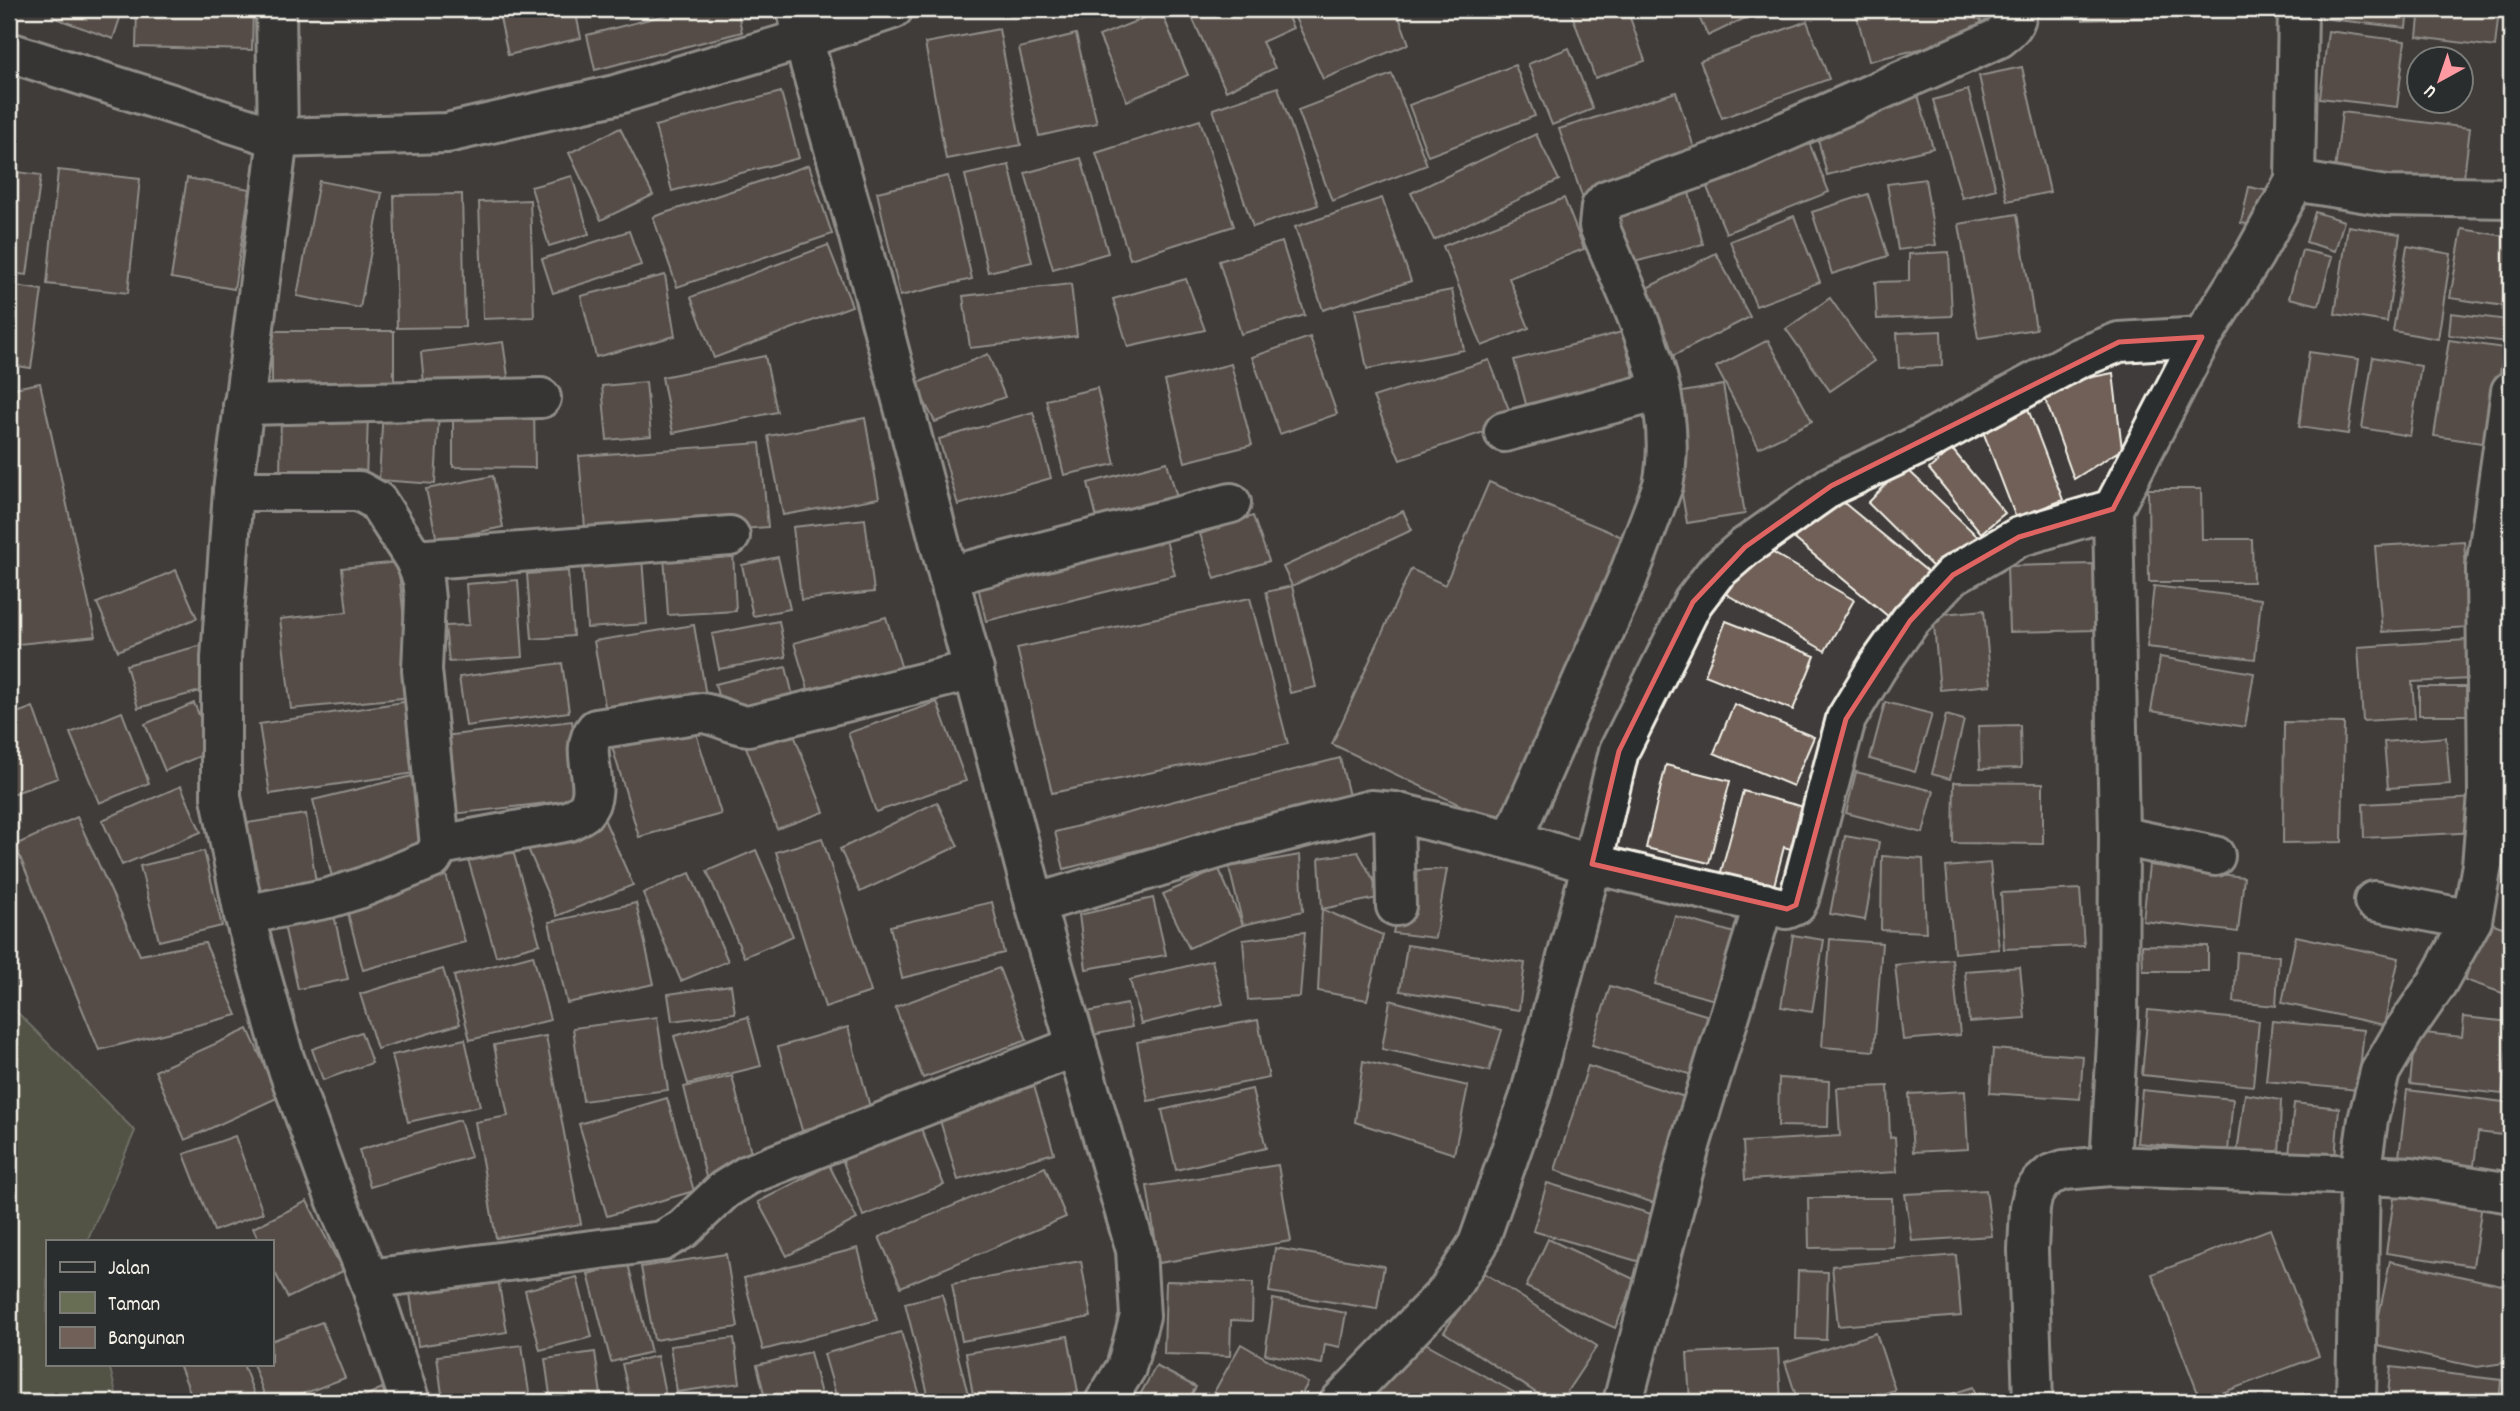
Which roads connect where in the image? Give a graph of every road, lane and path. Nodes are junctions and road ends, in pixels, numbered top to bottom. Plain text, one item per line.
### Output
1 (276, 9) edge
2 (893, 9) edge
3 (2017, 9) edge
4 (2298, 9) edge
5 (800, 24) edge
6 (9, 52) edge
7 (278, 138) junction
8 (2295, 181) junction
9 (2511, 198) edge
10 (2202, 337) junction
11 (1660, 391) junction
12 (2511, 391) edge
13 (541, 398) dead end
14 (243, 405) junction
15 (1504, 432) dead end
16 (233, 491) junction
17 (1231, 503) dead end
18 (2113, 509) junction
19 (730, 536) dead end
20 (415, 560) junction
21 (949, 576) junction
22 (974, 670) junction
23 (1394, 812) junction
24 (2119, 836) junction
25 (1518, 842) junction
26 (440, 845) junction
27 (2215, 856) dead end
28 (1584, 862) junction
29 (2374, 901) dead end
30 (1765, 903) junction
31 (1035, 904) junction
32 (1396, 906) dead end
33 (244, 915) junction
34 (2472, 920) junction
35 (1077, 1046) junction
36 (2110, 1166) junction
37 (2360, 1175) junction
38 (2511, 1194) edge
39 (369, 1279) junction
40 (410, 1402) edge
41 (1105, 1402) edge
42 (1340, 1402) edge
43 (1623, 1402) edge
44 (2032, 1402) edge
45 (2356, 1402) edge

1 - 7 street
2 - 5 street
3 - 11 street
4 - 8 street
5 - 7 street
5 - 21 street
6 - 7 street
7 - 14 street
8 - 9 street
8 - 10 street
10 - 18 street
10 - 28 street
11 - 15 street
11 - 25 street
12 - 34 street
13 - 14 street
14 - 16 street
16 - 20 street
16 - 33 street
17 - 21 street
18 - 24 street
18 - 30 street
19 - 20 street
20 - 26 street
21 - 22 street
22 - 26 street
22 - 31 street
23 - 25 street
23 - 31 street
23 - 32 street
24 - 27 street
24 - 36 street
25 - 28 street
26 - 33 street
28 - 30 street
28 - 42 street
29 - 34 street
30 - 43 street
31 - 35 street
33 - 39 street
34 - 37 street
35 - 39 street
35 - 41 street
36 - 37 street
36 - 44 street
37 - 38 street
37 - 45 street
39 - 40 street

